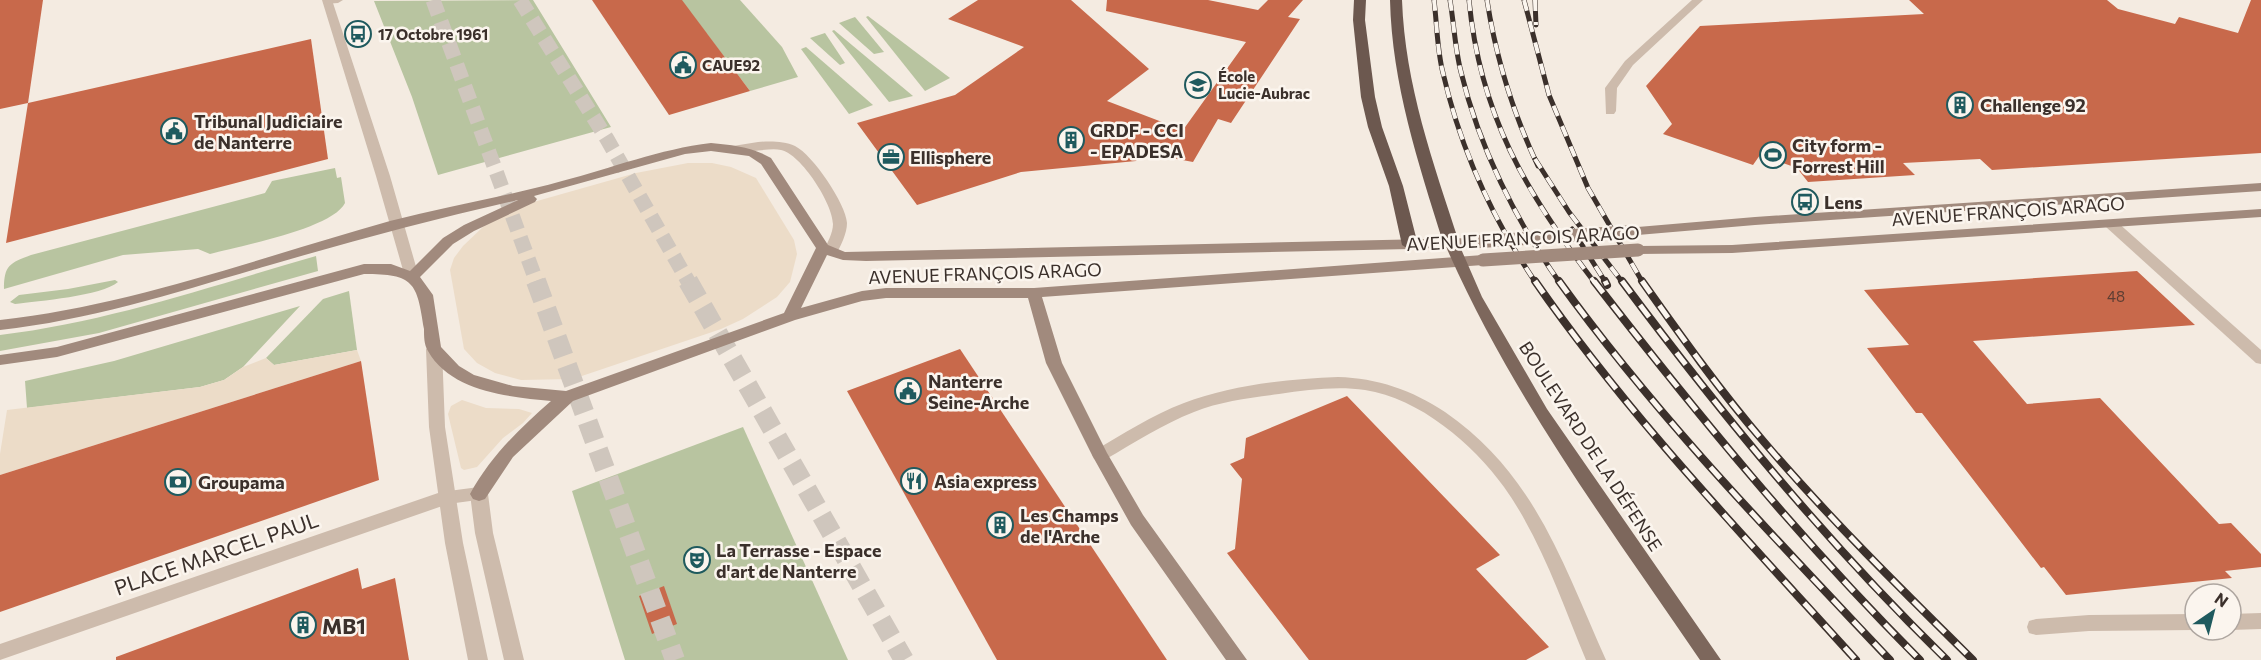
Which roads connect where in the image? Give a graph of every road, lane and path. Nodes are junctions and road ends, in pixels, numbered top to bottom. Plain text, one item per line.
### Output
1 (1359, 0) edge
2 (1396, 0) edge
3 (1698, 0) edge
4 (331, 1) edge
5 (1610, 111) dead end
6 (737, 149) junction
7 (564, 185) junction
8 (2261, 187) edge
9 (2261, 213) edge
10 (396, 224) junction
11 (2111, 224) junction
12 (1451, 242) junction
13 (1410, 245) junction
14 (827, 249) junction
15 (1458, 262) junction
16 (412, 277) junction
17 (1034, 293) junction
18 (790, 316) junction
19 (0, 325) edge
20 (434, 349) junction
21 (2261, 359) edge
22 (0, 360) edge
23 (567, 397) junction
24 (1100, 455) junction
25 (479, 494) junction
26 (447, 497) junction
27 (2261, 621) edge
28 (2183, 622) edge
29 (2243, 622) edge
30 (2036, 627) dead end
31 (0, 652) edge
32 (478, 660) edge
33 (514, 660) edge
34 (1237, 660) edge
35 (1596, 660) edge
36 (1711, 660) edge

1 - 13 highway
2 - 12 highway, BOULEVARD DE LA DÉFENSE
3 - 5 street
4 - 10 street
6 - 7 main road
6 - 14 main road
6 - 14 street
7 - 10 main road
7 - 16 main road
8 - 12 main road, AVENUE FRANÇOIS ARAGO, bridge
9 - 11 main road, AVENUE FRANÇOIS ARAGO
10 - 16 street
10 - 19 main road
11 - 15 main road, AVENUE FRANÇOIS ARAGO, bridge
11 - 21 street
12 - 13 main road, AVENUE FRANÇOIS ARAGO
12 - 15 main road, BOULEVARD DE LA DÉFENSE
13 - 14 main road, AVENUE FRANÇOIS ARAGO
14 - 18 main road
15 - 17 main road, AVENUE FRANÇOIS ARAGO
15 - 36 main road, BOULEVARD DE LA DÉFENSE
16 - 20 main road
16 - 22 main road
17 - 18 main road, AVENUE FRANÇOIS ARAGO
17 - 24 main road
18 - 23 main road, AVENUE FRANÇOIS ARAGO
20 - 23 main road
20 - 26 street
23 - 25 main road
24 - 34 main road
24 - 35 street
25 - 26 street, PLACE MARCEL PAUL
25 - 33 street
26 - 31 street, PLACE MARCEL PAUL
26 - 32 street
27 - 29 street
28 - 30 street

